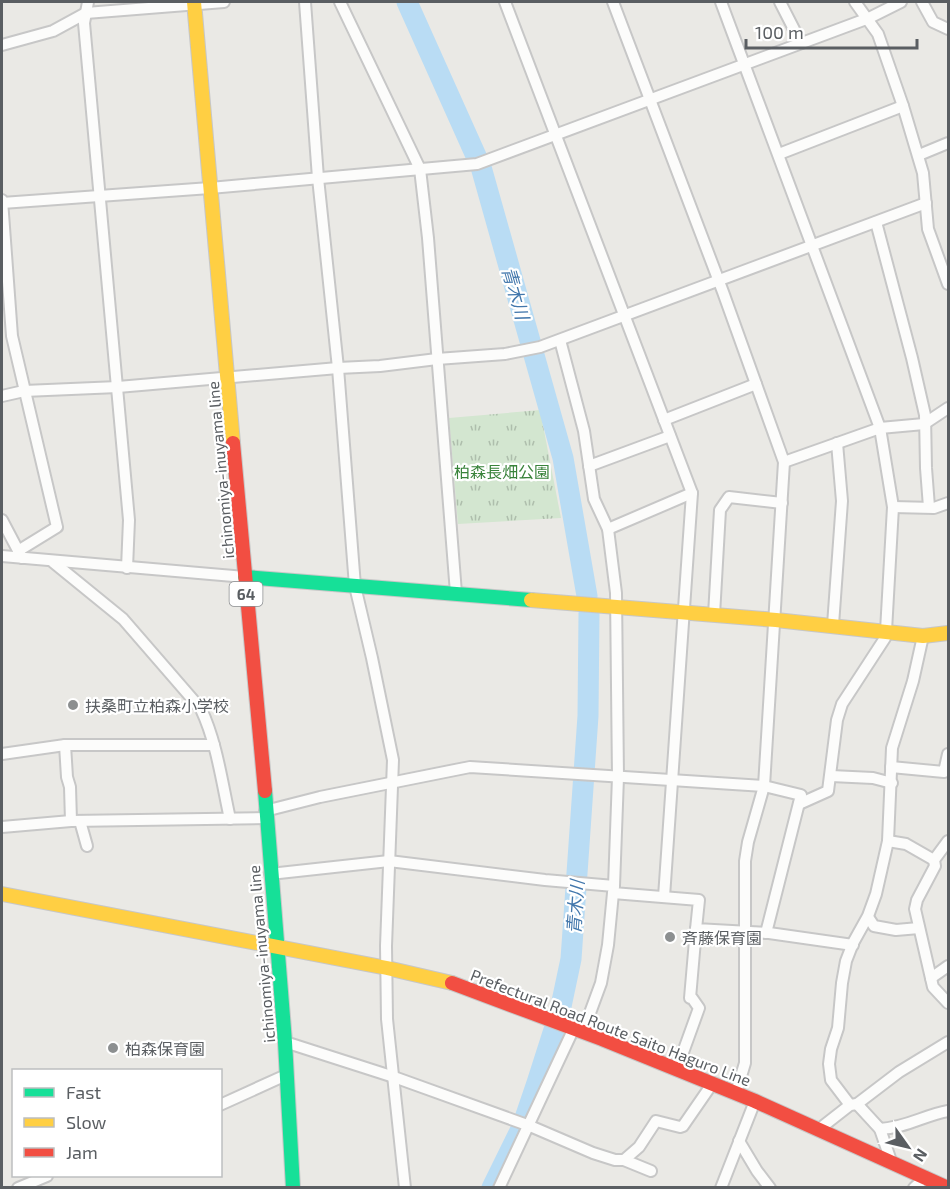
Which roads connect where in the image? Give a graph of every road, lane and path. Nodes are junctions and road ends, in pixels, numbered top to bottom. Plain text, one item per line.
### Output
1 (88, 2) edge
2 (224, 2) edge
3 (306, 2) edge
4 (340, 2) edge
5 (506, 2) edge
6 (613, 2) edge
7 (721, 2) edge
8 (780, 2) edge
9 (855, 2) edge
10 (901, 2) edge
11 (922, 2) edge
12 (194, 3) edge
13 (86, 13) junction
14 (868, 18) junction
15 (948, 29) edge
16 (801, 43) junction
17 (2, 45) edge
18 (744, 65) junction
19 (650, 100) junction
20 (903, 106) junction
21 (557, 136) junction
22 (948, 143) edge
23 (778, 154) junction
24 (920, 155) junction
25 (420, 169) junction
26 (318, 178) junction
27 (210, 188) junction
28 (101, 195) junction
29 (2, 202) edge
30 (926, 204) junction
31 (876, 222) junction
32 (813, 246) junction
33 (718, 279) junction
34 (948, 284) edge
35 (624, 316) junction
36 (560, 340) junction
37 (437, 359) junction
38 (338, 368) junction
39 (229, 379) junction
40 (756, 384) junction
41 (118, 387) junction
42 (24, 391) junction
43 (2, 396) edge
44 (948, 408) edge
45 (664, 420) junction
46 (924, 424) junction
47 (880, 428) junction
48 (670, 436) junction
49 (837, 443) junction
50 (784, 462) junction
51 (589, 466) junction
52 (692, 494) junction
53 (782, 503) junction
54 (948, 503) edge
55 (893, 507) junction
56 (930, 507) junction
57 (2, 520) edge
58 (608, 529) junction
59 (20, 555) junction
60 (2, 556) edge
61 (53, 562) junction
62 (127, 568) junction
63 (245, 577) junction
64 (355, 586) junction
65 (456, 593) junction
66 (616, 607) junction
67 (684, 612) junction
68 (714, 615) junction
69 (776, 620) junction
70 (833, 626) junction
71 (886, 631) junction
72 (948, 633) edge
73 (923, 636) junction
74 (65, 745) junction
75 (214, 745) junction
76 (2, 754) edge
77 (948, 754) edge
78 (891, 767) junction
79 (831, 776) junction
80 (618, 777) junction
81 (672, 779) junction
82 (892, 783) junction
83 (391, 784) junction
84 (764, 786) junction
85 (799, 804) junction
86 (266, 815) junction
87 (230, 819) junction
88 (75, 821) junction
89 (2, 827) edge
90 (888, 841) junction
91 (948, 841) edge
92 (87, 846) dead end
93 (934, 860) junction
94 (389, 861) junction
95 (270, 874) junction
96 (613, 889) junction
97 (2, 894) edge
98 (664, 897) junction
99 (868, 917) junction
100 (919, 928) junction
101 (696, 929) junction
102 (745, 932) junction
103 (766, 933) junction
104 (853, 945) junction
105 (276, 946) junction
106 (948, 966) edge
107 (387, 968) junction
108 (931, 978) junction
109 (948, 1003) edge
110 (578, 1030) junction
111 (285, 1042) junction
112 (948, 1042) edge
113 (677, 1069) junction
114 (286, 1075) junction
115 (394, 1077) junction
116 (712, 1084) junction
117 (735, 1093) junction
118 (755, 1101) junction
119 (222, 1103) edge
120 (854, 1105) junction
121 (948, 1111) edge
122 (530, 1126) junction
123 (880, 1129) junction
124 (818, 1130) junction
125 (739, 1141) junction
126 (624, 1160) junction
127 (891, 1161) junction
128 (651, 1171) dead end
129 (45, 1177) edge
130 (926, 1177) junction
131 (18, 1188) edge
132 (293, 1188) edge
133 (405, 1188) edge
134 (499, 1188) edge
135 (721, 1188) edge
136 (770, 1188) edge
137 (914, 1188) edge
138 (948, 1188) edge

1 - 13 street
2 - 12 street
3 - 26 street
4 - 25 street
5 - 21 street
6 - 19 street
7 - 18 street
8 - 16 street
9 - 14 street
10 - 14 street
11 - 15 street
12 - 13 street
12 - 27 main road, ichinomiya-inuyama line / 64
13 - 17 street
13 - 28 street
14 - 16 street
14 - 20 street
16 - 18 street
18 - 19 street
18 - 23 street
19 - 21 street
19 - 33 street
20 - 23 street
20 - 24 street
21 - 25 street
21 - 35 street
22 - 24 street
23 - 32 street
24 - 30 street
25 - 26 street
25 - 37 street
26 - 27 street
26 - 38 street
27 - 28 street
27 - 39 main road, ichinomiya-inuyama line / 64
28 - 29 street
28 - 41 street
29 - 42 street
30 - 31 street
30 - 34 street
31 - 32 street
31 - 46 street
32 - 33 street
32 - 47 street
33 - 35 street
33 - 40 street
35 - 36 street
35 - 45 street
36 - 37 street
36 - 51 street
37 - 38 street
37 - 65 street
38 - 39 street
38 - 64 street
39 - 41 street
39 - 63 main road, ichinomiya-inuyama line / 64
40 - 45 street
40 - 50 street
41 - 42 street
41 - 62 street
42 - 43 street
42 - 59 street
44 - 46 street
45 - 48 street
46 - 47 street
46 - 56 street
47 - 49 street
47 - 55 street
48 - 51 street
48 - 52 street
49 - 50 street
49 - 70 street
50 - 53 street
51 - 58 street
52 - 58 street
52 - 67 street
53 - 68 street
53 - 69 street
54 - 56 street
55 - 56 street
55 - 71 street
57 - 59 street
58 - 66 street
59 - 60 street
59 - 61 street
61 - 62 street
61 - 75 street
62 - 63 street
63 - 64 main road
63 - 86 main road, ichinomiya-inuyama line / 64
64 - 65 main road
64 - 83 street
65 - 66 main road
66 - 67 main road
66 - 80 street
67 - 68 main road
67 - 81 street
68 - 69 main road
69 - 70 main road
69 - 84 street
70 - 71 main road
71 - 73 main road
71 - 79 street
72 - 73 main road
73 - 78 street
74 - 75 street
74 - 76 street
74 - 88 street
75 - 87 street
77 - 78 street
78 - 82 street
79 - 82 street
79 - 85 street
80 - 81 street
80 - 83 street
80 - 96 street
81 - 84 street
81 - 98 street
82 - 90 street
83 - 86 street
83 - 94 street
84 - 85 street
84 - 102 street
85 - 103 street
86 - 87 street
86 - 95 main road, ichinomiya-inuyama line / 64
87 - 88 street
88 - 89 street
88 - 92 street
90 - 93 street
90 - 99 street
91 - 93 street
93 - 100 street
94 - 95 street
94 - 96 street
94 - 107 street
95 - 105 main road, ichinomiya-inuyama line / 64
96 - 98 street
96 - 110 street
97 - 105 main road, Prefectural Road Route Saito Haguro Line
98 - 101 street
99 - 100 street
99 - 104 street
100 - 108 street
101 - 102 street
101 - 113 street
102 - 103 street
102 - 117 street
103 - 104 street
104 - 120 street
105 - 107 main road, Prefectural Road Route Saito Haguro Line
105 - 111 main road, ichinomiya-inuyama line / 64
106 - 108 street
107 - 110 main road, Prefectural Road Route Saito Haguro Line
107 - 115 street
108 - 109 street
110 - 113 main road, Prefectural Road Route Saito Haguro Line
110 - 122 street
111 - 114 main road, ichinomiya-inuyama line / 64
111 - 115 street
112 - 120 street
113 - 116 main road, Prefectural Road Route Saito Haguro Line
114 - 119 street
114 - 132 main road, ichinomiya-inuyama line / 64
115 - 122 street
115 - 133 street
116 - 117 main road, Prefectural Road Route Saito Haguro Line
116 - 126 street
117 - 118 main road, Prefectural Road Route Saito Haguro Line
118 - 124 main road, Prefectural Road Route Saito Haguro Line
118 - 125 street
120 - 123 street
120 - 124 street
121 - 123 street
122 - 126 street
122 - 134 street
123 - 127 street
124 - 127 main road, Prefectural Road Route Saito Haguro Line
125 - 135 street
125 - 136 street
126 - 128 street
127 - 130 main road, Prefectural Road Route Saito Haguro Line
129 - 131 street
130 - 137 street
130 - 138 main road, Prefectural Road Route Saito Haguro Line

